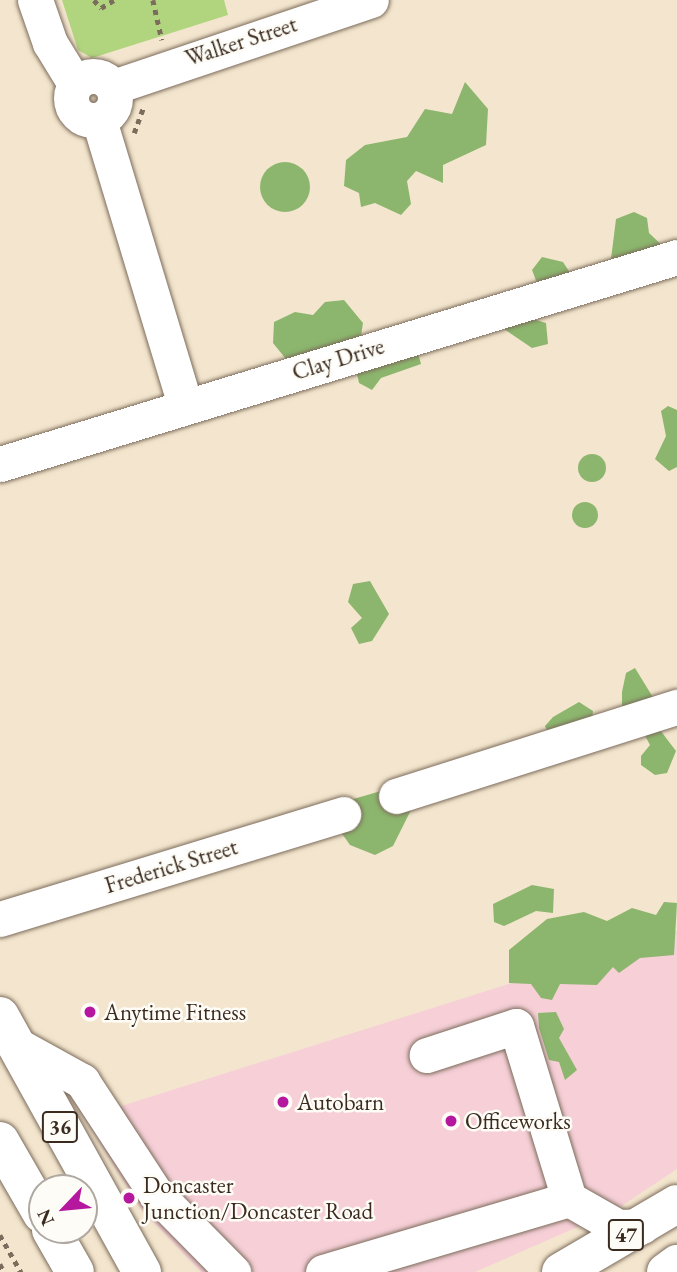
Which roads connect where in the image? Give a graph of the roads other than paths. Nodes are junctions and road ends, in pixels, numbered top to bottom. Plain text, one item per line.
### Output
1 (35, 0) edge
2 (372, 0) edge
3 (75, 84) junction
4 (113, 87) junction
5 (99, 120) junction
6 (677, 257) edge
7 (184, 405) junction
8 (0, 464) edge
9 (677, 707) edge
10 (396, 796) dead end
11 (343, 814) dead end
12 (0, 919) edge
13 (8, 1030) edge
14 (427, 1055) dead end
15 (0, 1141) edge
16 (28, 1190) edge
17 (569, 1199) junction
18 (677, 1204) edge
19 (642, 1226) junction
20 (120, 1237) junction
21 (59, 1244) edge
22 (677, 1264) edge
23 (567, 1269) edge
24 (75, 1272) edge
25 (142, 1272) edge
26 (156, 1272) edge
27 (233, 1272) edge
28 (323, 1272) edge
29 (666, 1272) edge

1 - 3 street
2 - 4 street, Walker Street
3 - 4 street
3 - 5 street
4 - 5 street
5 - 7 street
6 - 7 street, Clay Drive
7 - 8 street, Clay Drive
9 - 10 street
11 - 12 street, Frederick Street
13 - 20 main road, 36
13 - 27 street
14 - 17 street
15 - 16 main road, 36
17 - 19 street
17 - 23 street
17 - 28 street
18 - 19 main road, 47
19 - 23 main road, 47
20 - 25 main road, 36
20 - 26 main road
21 - 24 main road
22 - 29 main road, 47

